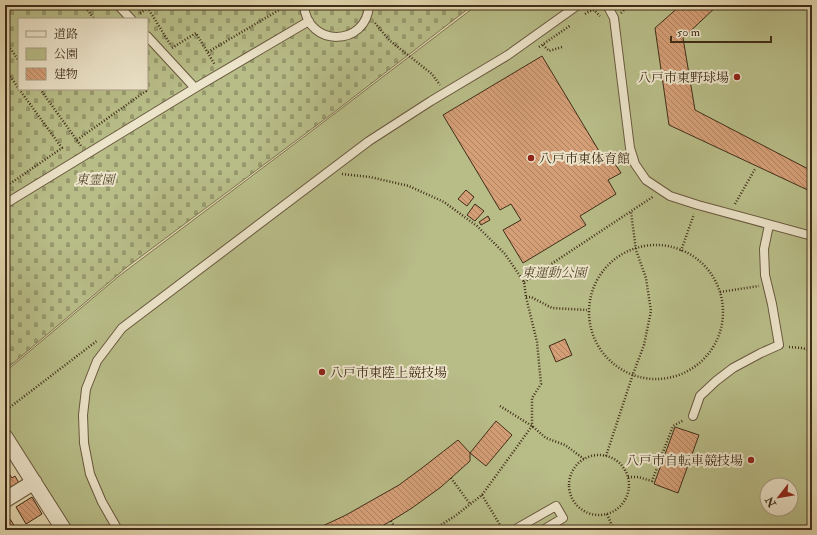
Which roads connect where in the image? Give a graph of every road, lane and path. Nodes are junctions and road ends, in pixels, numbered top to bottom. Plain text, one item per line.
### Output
1 (84, 5) edge
2 (118, 5) edge
3 (146, 5) edge
4 (276, 5) edge
5 (304, 5) edge
6 (369, 5) edge
7 (578, 5) edge
8 (607, 5) edge
9 (367, 14) junction
10 (583, 16) dead end
11 (93, 18) edge
12 (130, 18) edge
13 (614, 18) junction
14 (309, 21) junction
15 (571, 24) dead end
16 (148, 37) edge
17 (5, 41) edge
18 (543, 45) junction
19 (562, 47) dead end
20 (172, 48) junction
21 (536, 49) dead end
22 (208, 52) junction
23 (163, 53) junction
24 (18, 59) edge
25 (5, 69) edge
26 (220, 74) junction
27 (439, 83) dead end
28 (18, 88) edge
29 (195, 88) junction
30 (20, 90) edge
31 (41, 90) edge
32 (145, 90) edge
33 (755, 169) dead end
34 (344, 170) dead end
35 (5, 187) edge
36 (662, 191) junction
37 (5, 204) edge
38 (698, 205) junction
39 (631, 212) junction
40 (729, 214) junction
41 (769, 225) junction
42 (812, 236) edge
43 (636, 250) junction
44 (681, 251) junction
45 (524, 282) junction
46 (768, 284) junction
47 (720, 292) junction
48 (526, 297) junction
49 (587, 310) junction
50 (110, 343) junction
51 (779, 346) junction
52 (812, 351) edge
53 (633, 374) junction
54 (500, 406) dead end
55 (5, 412) edge
56 (693, 416) joint
57 (532, 426) junction
58 (5, 437) edge
59 (606, 456) junction
60 (584, 459) junction
61 (628, 477) junction
62 (451, 478) dead end
63 (34, 482) junction
64 (482, 495) junction
65 (5, 500) edge
66 (470, 504) junction
67 (607, 514) junction
68 (391, 521) dead end
69 (64, 530) edge
70 (118, 530) edge
71 (396, 530) edge
72 (433, 530) edge
73 (502, 530) edge
74 (514, 530) edge
75 (543, 530) edge
76 (614, 530) edge

1 - 11 path
2 - 12 lane
3 - 20 path
4 - 22 path
5 - 14 lane
6 - 9 lane
7 - 50 lane
8 - 13 lane
9 - 14 lane
9 - 27 path
10 - 13 path
13 - 36 lane
14 - 26 lane
15 - 18 path
16 - 23 lane
17 - 24 path
18 - 19 path
18 - 21 path
20 - 22 path
20 - 23 path
22 - 26 path
23 - 29 lane
25 - 28 path
26 - 29 lane
29 - 37 lane
30 - 35 path
31 - 32 path
33 - 40 path
34 - 45 path
36 - 38 lane
36 - 39 path
38 - 40 lane
38 - 44 path
39 - 43 path
39 - 45 path
40 - 41 lane
41 - 42 lane
41 - 46 lane
43 - 44 path
43 - 49 path
43 - 53 path
44 - 47 path
45 - 48 path
46 - 47 path
46 - 51 lane
47 - 53 path
48 - 49 path
48 - 57 path
49 - 53 path
50 - 55 path
50 - 70 lane
51 - 52 path
51 - 56 lane
53 - 59 path
54 - 57 path
56 - 61 path
57 - 60 path
57 - 64 path
58 - 63 street
59 - 60 path
59 - 61 path
60 - 67 path
61 - 67 path
62 - 66 path
63 - 65 street
63 - 69 street
64 - 66 path
64 - 73 path
66 - 72 path
67 - 76 path
68 - 71 path
74 - 75 lane

